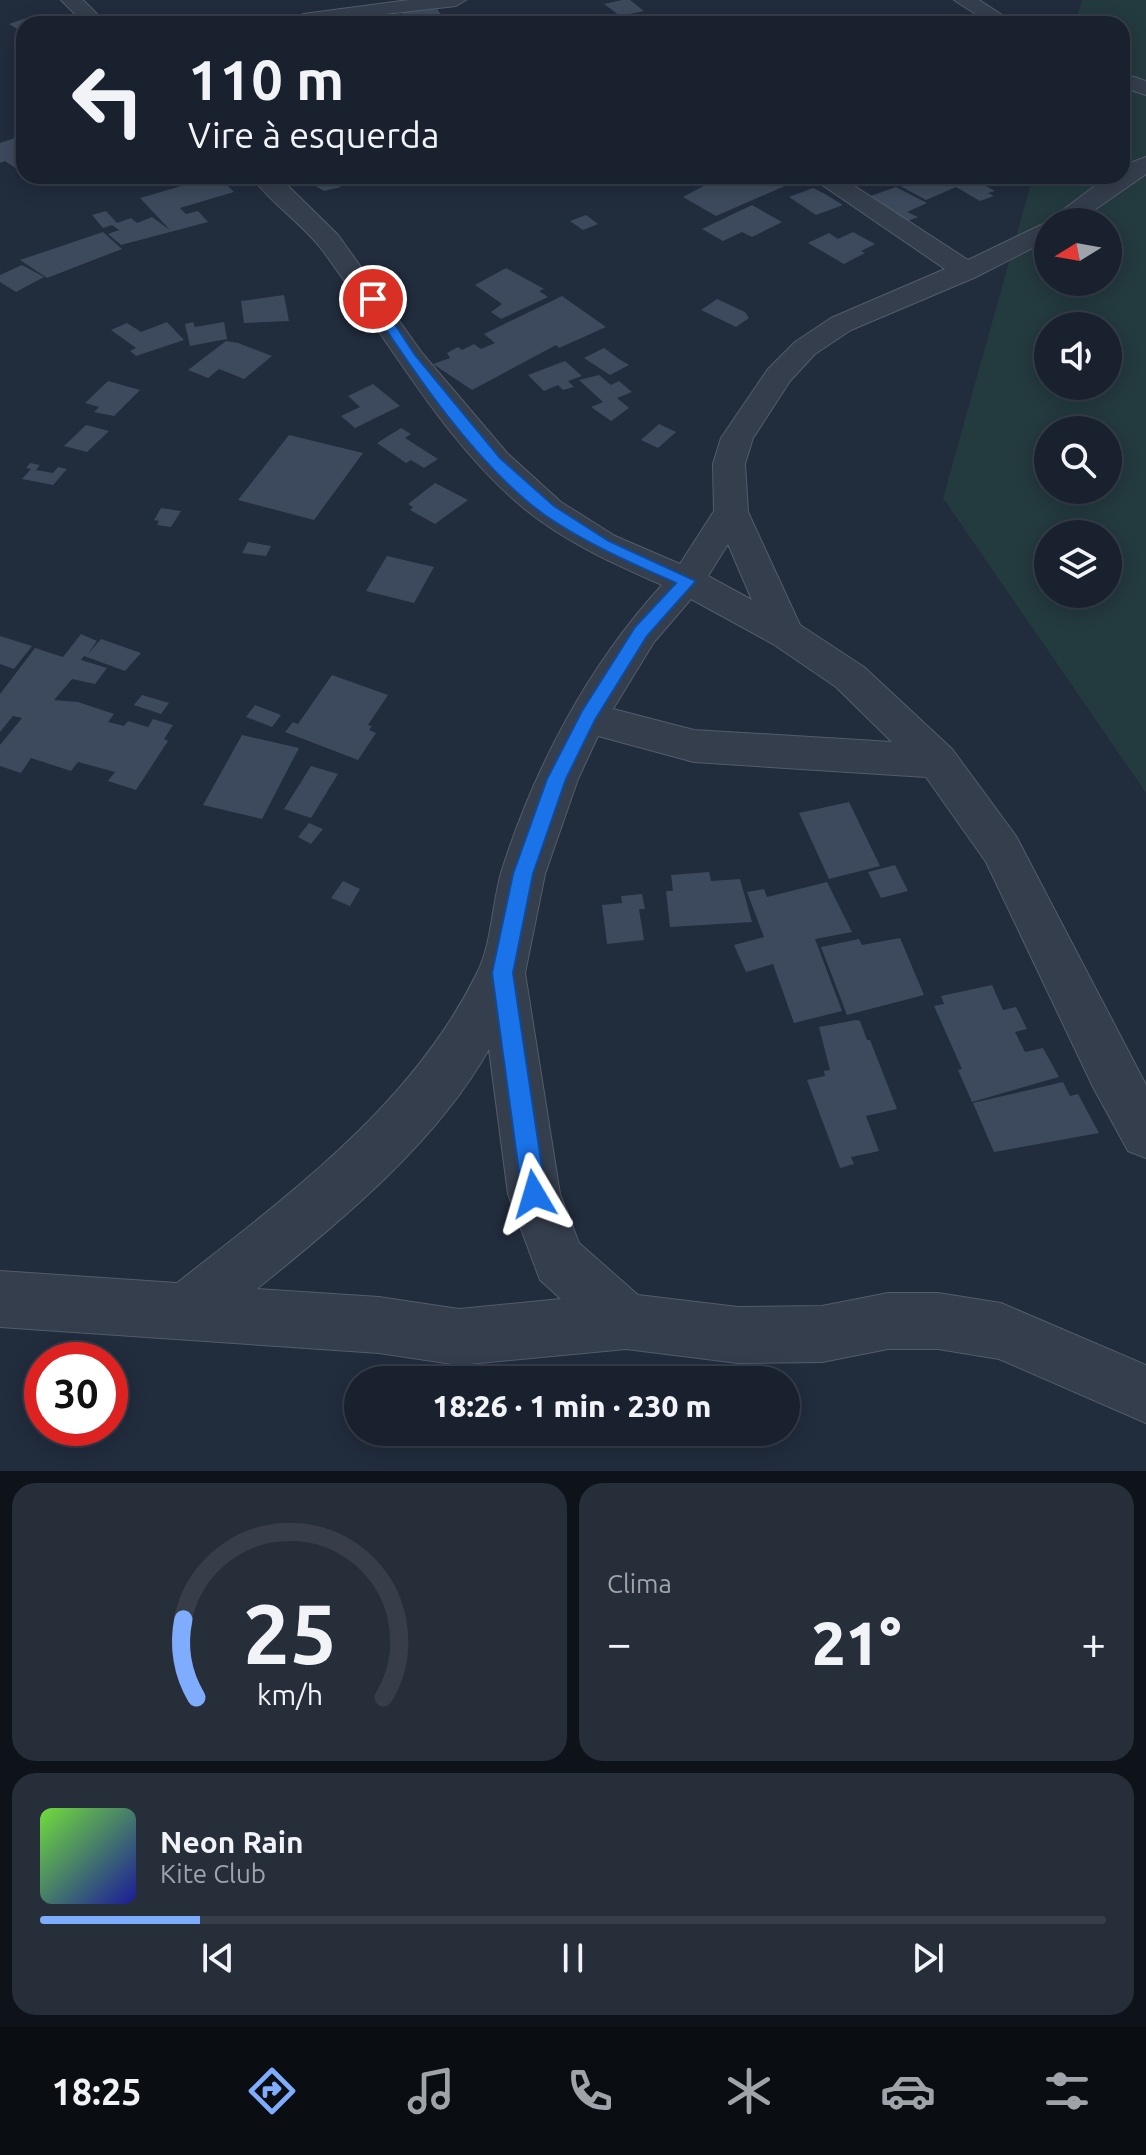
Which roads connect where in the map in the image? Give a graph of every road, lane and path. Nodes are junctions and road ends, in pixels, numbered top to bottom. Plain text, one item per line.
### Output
1 (71, 0) edge
2 (456, 0) edge
3 (964, 0) edge
4 (88, 16) edge
5 (334, 16) edge
6 (992, 16) edge
7 (272, 184) edge
8 (834, 184) edge
9 (1113, 184) edge
10 (1079, 208) edge
11 (1034, 237) edge
12 (966, 271) junction
13 (731, 512) junction
14 (687, 581) junction
15 (786, 634) junction
16 (588, 716) junction
17 (938, 761) junction
18 (502, 973) junction
19 (1146, 1133) edge
20 (0, 1299) edge
21 (186, 1311) junction
22 (626, 1321) junction
23 (1146, 1394) edge

1 - 4 street
2 - 5 street
3 - 6 street
7 - 14 street
8 - 12 street
9 - 10 street
11 - 12 street
12 - 13 street
13 - 14 street
13 - 15 street
14 - 15 street
14 - 16 street
15 - 17 street
16 - 17 street
16 - 18 street
17 - 19 street
18 - 21 street
18 - 22 street
20 - 21 street
21 - 22 street
22 - 23 street

